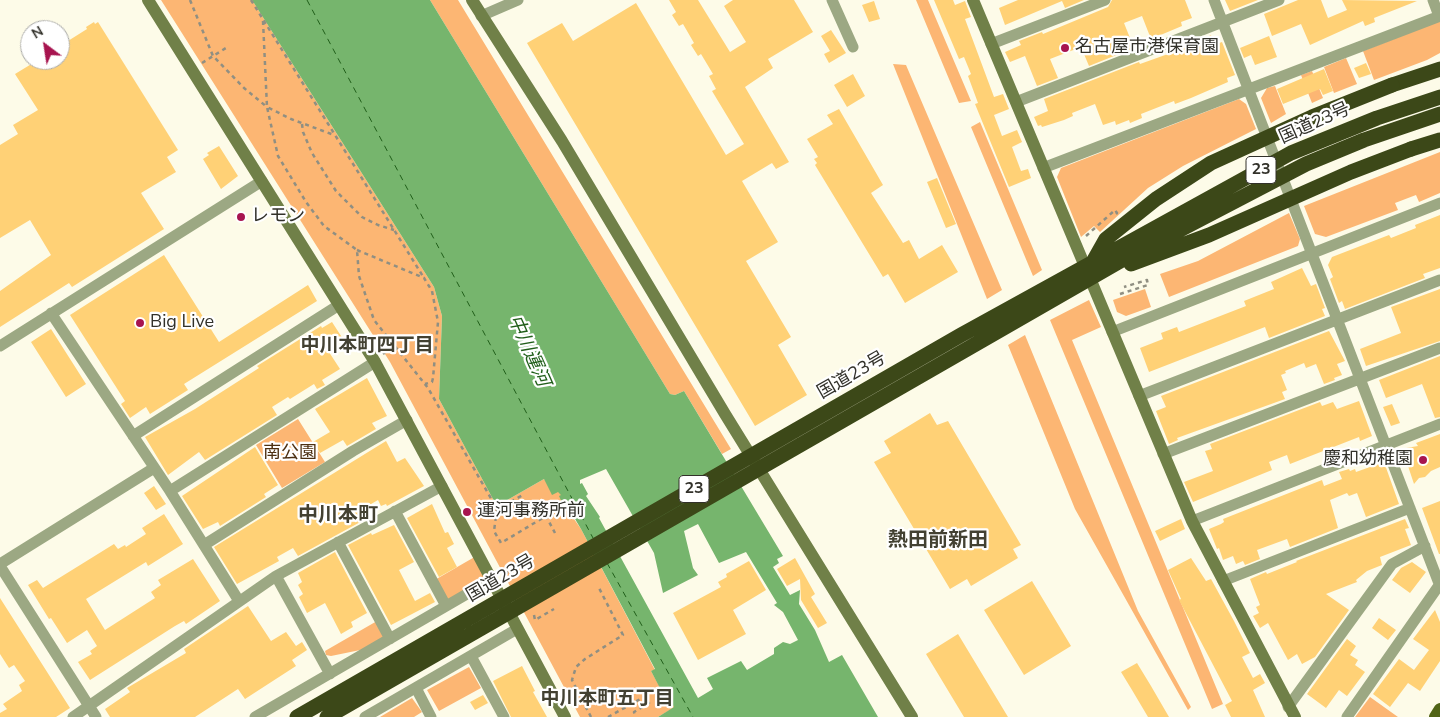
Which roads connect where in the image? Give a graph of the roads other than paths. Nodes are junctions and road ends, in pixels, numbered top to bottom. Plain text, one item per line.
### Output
1 (148, 0) edge
2 (472, 0) edge
3 (518, 0) edge
4 (832, 0) edge
5 (973, 0) edge
6 (1105, 0) edge
7 (1214, 0) edge
8 (1279, 0) edge
9 (1433, 0) edge
10 (481, 16) junction
11 (1440, 16) edge
12 (1222, 22) junction
13 (991, 44) junction
14 (853, 47) dead end
15 (1440, 69) edge
16 (1248, 89) junction
17 (1440, 97) edge
18 (1016, 102) junction
19 (1440, 114) edge
20 (1440, 140) edge
21 (1043, 168) junction
22 (262, 182) junction
23 (1440, 203) edge
24 (1312, 254) junction
25 (1092, 263) junction
26 (1108, 268) junction
27 (1440, 280) edge
28 (339, 305) junction
29 (52, 313) junction
30 (1337, 320) junction
31 (1112, 332) junction
32 (0, 346) edge
33 (1440, 348) edge
34 (375, 362) junction
35 (1360, 379) junction
36 (1139, 396) junction
37 (407, 420) junction
38 (1440, 424) edge
39 (133, 436) junction
40 (1386, 445) junction
41 (1163, 454) junction
42 (154, 468) junction
43 (442, 486) junction
44 (170, 491) junction
45 (1410, 508) junction
46 (395, 511) junction
47 (1192, 521) junction
48 (338, 542) junction
49 (204, 544) junction
50 (1425, 546) junction
51 (0, 565) edge
52 (276, 576) junction
53 (491, 580) junction
54 (1223, 581) junction
55 (1440, 585) edge
56 (239, 601) junction
57 (446, 606) junction
58 (517, 629) junction
59 (390, 638) junction
60 (471, 656) junction
61 (330, 674) junction
62 (416, 688) junction
63 (89, 706) junction
64 (1440, 709) edge
65 (1292, 712) edge
66 (73, 717) edge
67 (96, 717) edge
68 (255, 717) edge
69 (297, 717) edge
70 (327, 717) edge
71 (365, 717) edge
72 (431, 717) edge
73 (504, 717) edge
74 (564, 717) edge
75 (912, 717) edge
76 (1347, 717) edge
77 (1435, 717) edge

1 - 22 street
2 - 10 street
3 - 10 street
4 - 14 street
5 - 13 street
6 - 13 street
7 - 12 street
8 - 12 street
9 - 11 street
10 - 75 street
11 - 16 street
12 - 16 street
12 - 18 street
13 - 18 street
15 - 25 highway, 23, bridge
16 - 21 street
16 - 24 street
17 - 25 highway, 国道23号 / 23, bridge
18 - 21 street
19 - 26 highway, 国道23号 / 23, bridge
20 - 26 highway, 23, bridge
21 - 31 street
22 - 28 street
22 - 29 street
23 - 24 street
24 - 30 street
24 - 31 street
25 - 69 highway, 国道23号 / 23, bridge
26 - 70 highway, 国道23号 / 23, bridge
27 - 30 street
28 - 34 street
28 - 39 street
29 - 32 street
29 - 39 street
30 - 35 street
30 - 36 street
31 - 36 street
33 - 35 street
34 - 37 street
34 - 44 street
35 - 40 street
35 - 41 street
36 - 41 street
37 - 43 street
37 - 49 street
38 - 40 street
39 - 42 street
40 - 45 street
40 - 47 street
41 - 47 street
42 - 44 street
42 - 51 street
43 - 46 street
43 - 53 street
44 - 49 street
45 - 50 street
45 - 54 street
46 - 48 street
46 - 57 street
47 - 54 street
48 - 52 street
48 - 59 street
49 - 56 street
50 - 55 street
50 - 65 street
51 - 63 street
52 - 56 street
52 - 61 street
53 - 57 street
53 - 58 street
54 - 65 street
55 - 76 street
56 - 63 street
57 - 59 street
58 - 60 street
58 - 74 street
59 - 61 street
60 - 62 street
60 - 73 street
61 - 68 street
62 - 71 street
62 - 72 street
63 - 66 street
63 - 67 street
64 - 77 main road

